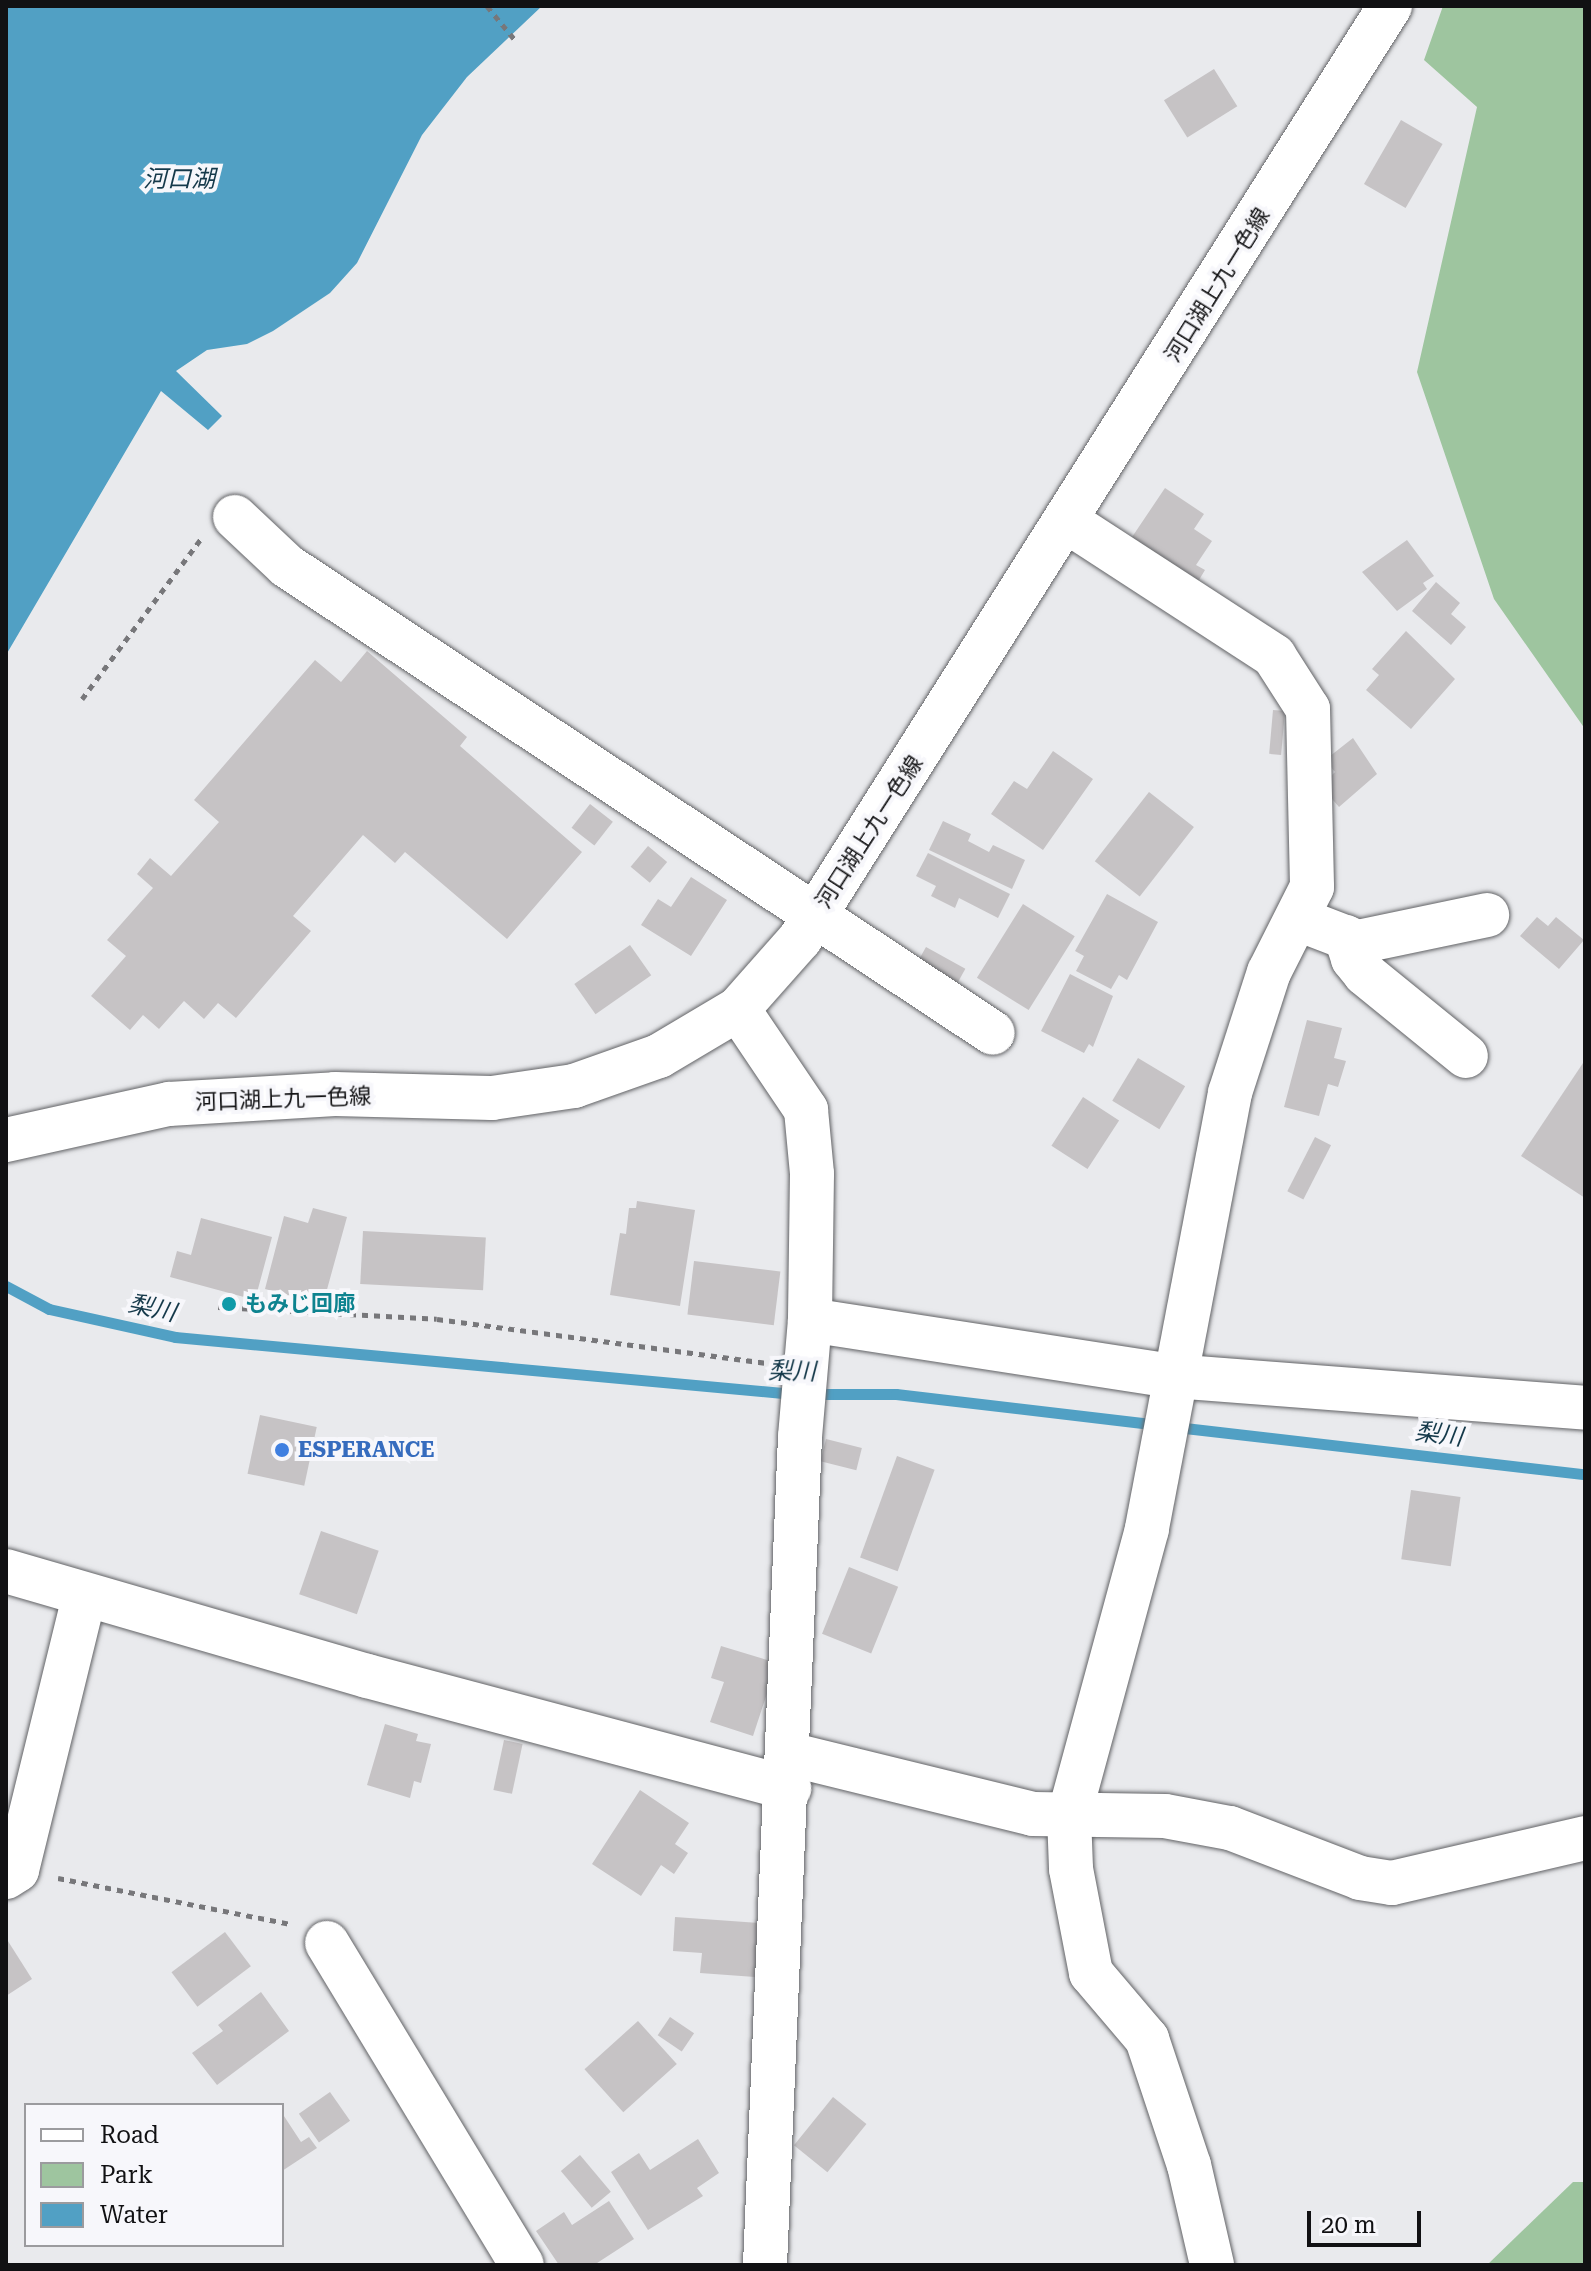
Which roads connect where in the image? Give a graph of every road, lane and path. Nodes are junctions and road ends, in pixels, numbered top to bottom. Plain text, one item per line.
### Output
1 (487, 6) edge
2 (1390, 6) edge
3 (515, 40) dead end
4 (235, 517) joint
5 (1068, 522) junction
6 (82, 699) dead end
7 (816, 915) junction
8 (1487, 915) dead end
9 (1298, 919) junction
10 (1346, 937) junction
11 (738, 1009) junction
12 (993, 1033) dead end
13 (1466, 1056) dead end
14 (6, 1140) edge
15 (218, 1307) dead end
16 (810, 1320) junction
17 (806, 1370) junction
18 (1173, 1376) junction
19 (1585, 1408) edge
20 (6, 1571) edge
21 (84, 1597) junction
22 (789, 1771) junction
23 (1069, 1816) junction
24 (1585, 1838) edge
25 (11, 1873) edge
26 (327, 1943) joint
27 (522, 2265) edge
28 (765, 2265) edge
29 (1212, 2265) edge

1 - 3 path
2 - 5 street, 河口湖上九一色線
4 - 6 path
4 - 7 street
5 - 7 street, 河口湖上九一色線
5 - 9 street
7 - 11 street, 河口湖上九一色線
7 - 12 street
8 - 10 street
9 - 10 street
9 - 18 street
10 - 13 street
11 - 14 street, 河口湖上九一色線
11 - 16 street
15 - 17 path
16 - 17 street
16 - 18 street
17 - 22 street
18 - 19 street
18 - 23 street
20 - 21 street
21 - 22 street
21 - 25 street
22 - 23 street
22 - 28 street
23 - 24 street
23 - 29 street
25 - 26 path
26 - 27 street

